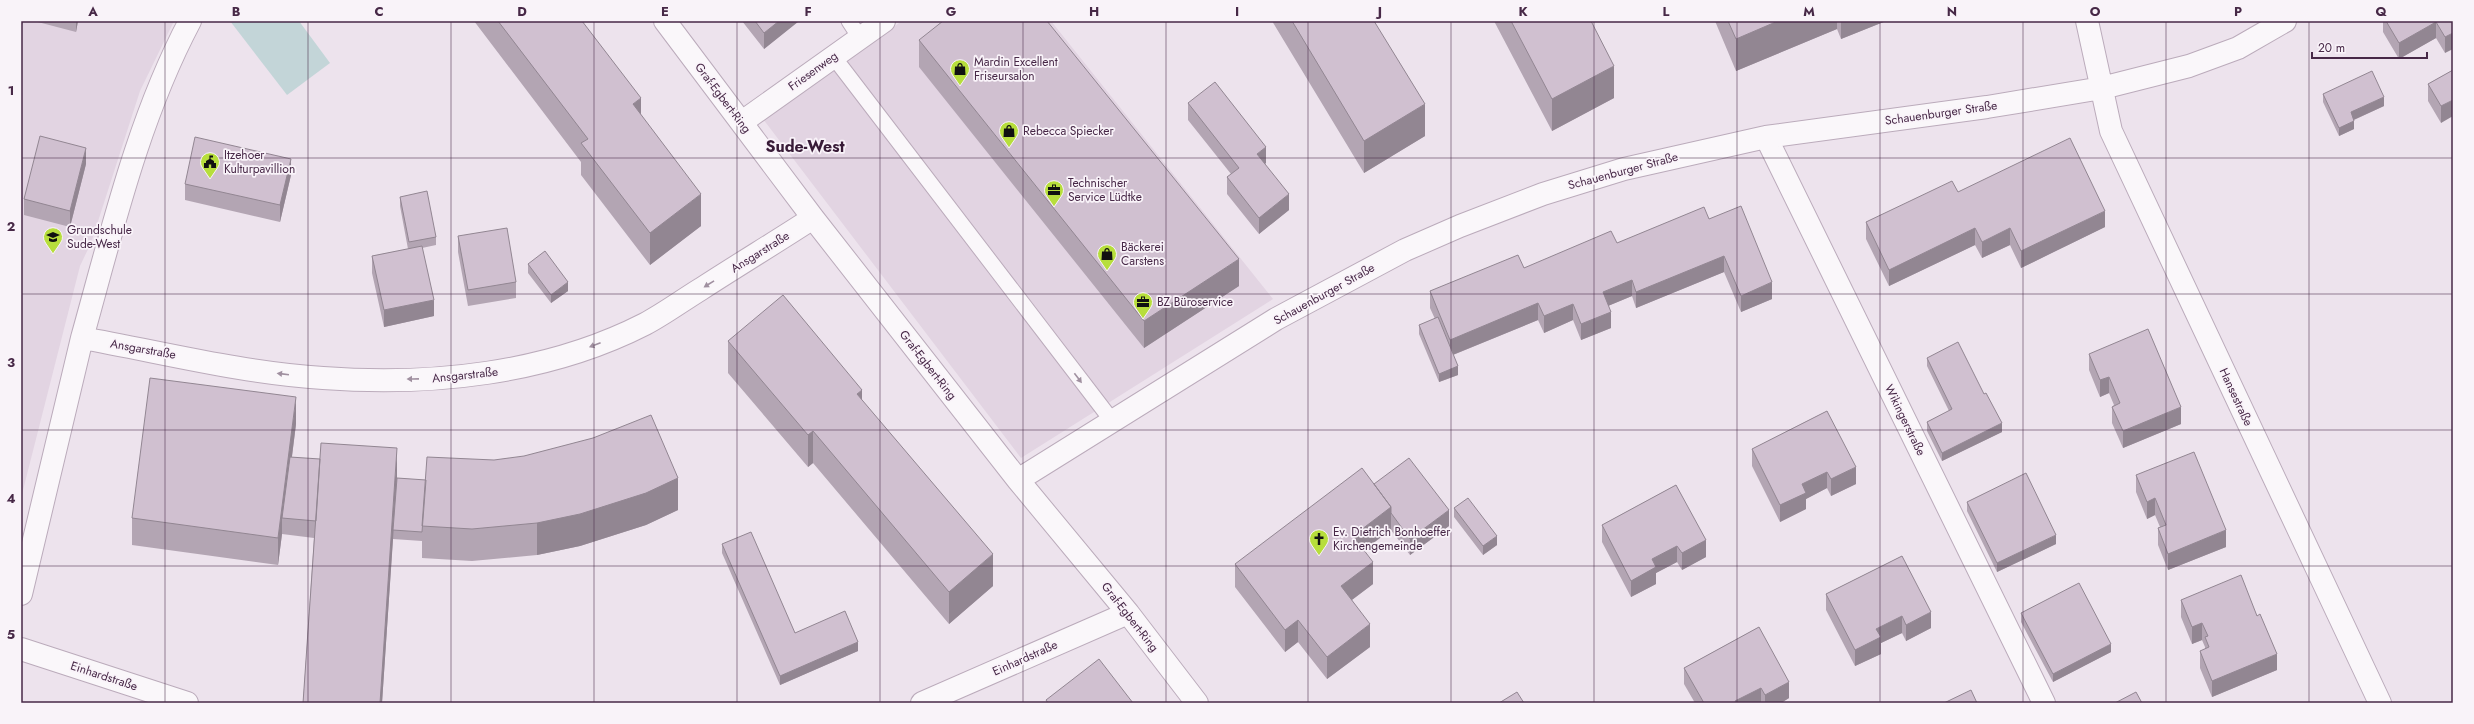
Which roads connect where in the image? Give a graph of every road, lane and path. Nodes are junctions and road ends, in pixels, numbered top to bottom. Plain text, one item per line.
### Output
1 (190, 21) edge
2 (665, 21) edge
3 (884, 21) edge
4 (2087, 21) edge
5 (2285, 21) edge
6 (854, 29) edge
7 (833, 56) junction
8 (2102, 88) junction
9 (742, 122) junction
10 (1766, 137) junction
11 (813, 218) junction
12 (82, 338) junction
13 (1113, 422) junction
14 (1018, 480) junction
15 (21, 594) edge
16 (1128, 613) junction
17 (21, 649) edge
18 (949, 698) edge
19 (187, 703) edge
20 (922, 703) edge
21 (1197, 703) edge
22 (2044, 703) edge
23 (2380, 703) edge

1 - 12 street
2 - 9 street, Graf-Egbert-Ring
3 - 6 street, Friesenweg
4 - 8 street, Hansestraße
5 - 8 street, Schauenburger Straße
6 - 7 street, Friesenweg
7 - 9 street, Friesenweg
7 -> 13 lane
8 - 10 street, Schauenburger Straße
8 - 23 street, Hansestraße
9 - 11 street, Graf-Egbert-Ring
10 - 13 street, Schauenburger Straße
10 - 22 street, Wikingerstraße
11 -> 12 street, Ansgarstraße
11 - 14 street, Graf-Egbert-Ring
12 - 15 street
13 - 14 street, Schauenburger Straße
14 - 16 street, Graf-Egbert-Ring
16 - 18 street, Einhardstraße
16 - 21 street, Graf-Egbert-Ring
17 - 19 street, Einhardstraße
18 - 20 street, Einhardstraße

